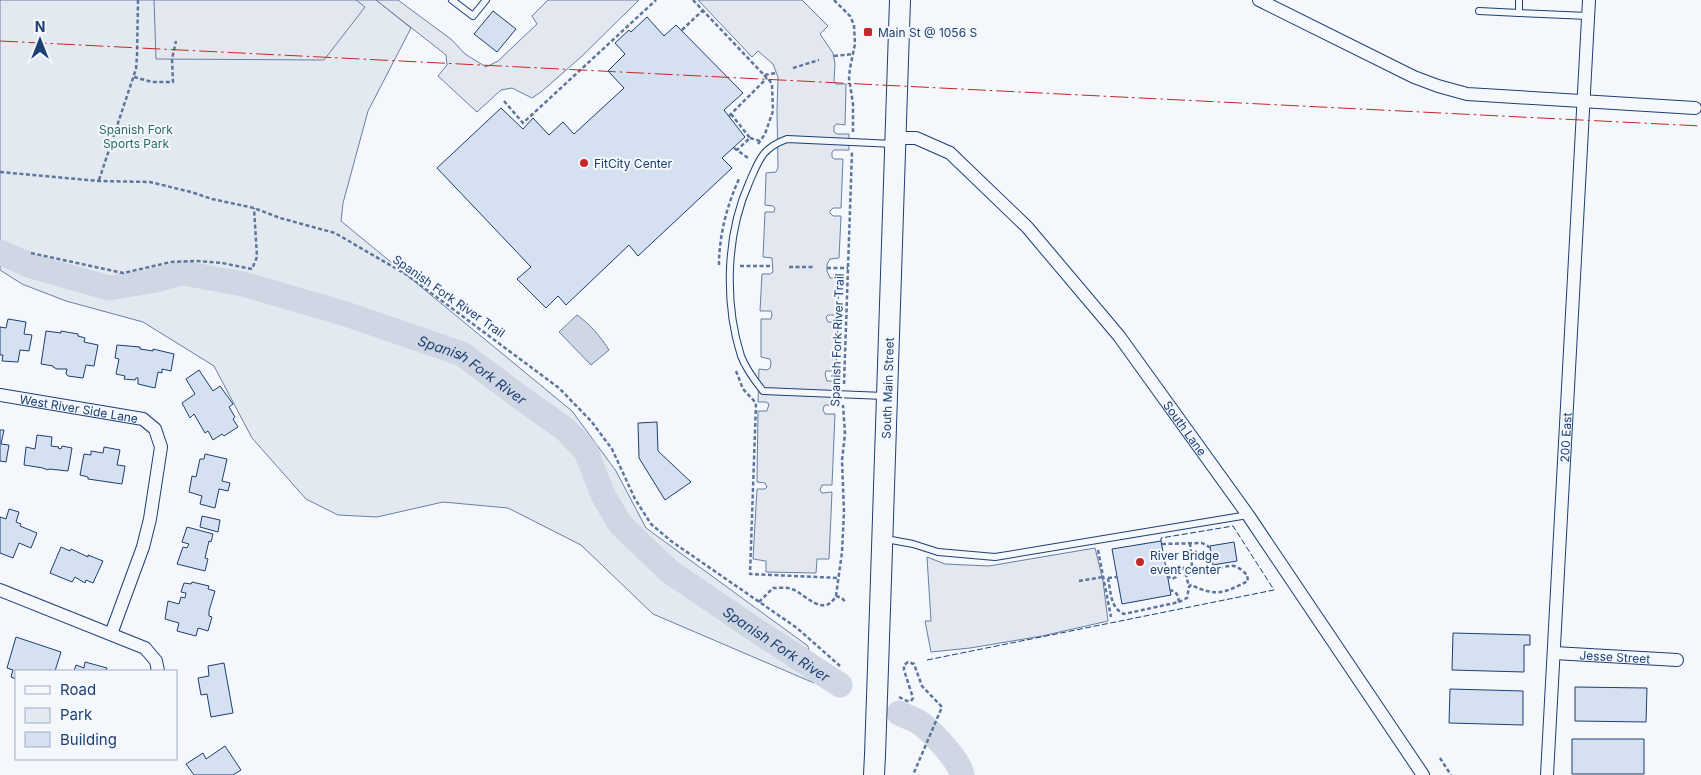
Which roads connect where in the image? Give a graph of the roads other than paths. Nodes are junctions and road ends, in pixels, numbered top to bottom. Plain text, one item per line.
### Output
1 (452, 0) edge
2 (486, 0) edge
3 (900, 0) edge
4 (1258, 0) edge
5 (1519, 0) edge
6 (1588, 0) edge
7 (1478, 11) dead end
8 (1519, 13) junction
9 (1588, 16) junction
10 (1584, 101) junction
11 (1695, 108) dead end
12 (895, 141) junction
13 (0, 395) edge
14 (887, 396) junction
15 (1248, 515) junction
16 (882, 539) junction
17 (0, 590) edge
18 (111, 634) junction
19 (1554, 653) junction
20 (1678, 660) dead end
21 (158, 670) edge
22 (874, 775) edge
23 (1423, 775) edge
24 (1547, 775) edge

1 - 2 lane
3 - 12 main road, South Main Street
4 - 10 street
5 - 8 lane
6 - 9 street, 200 East
7 - 8 lane
8 - 9 lane
9 - 10 street, 200 East
10 - 11 street
10 - 19 street, 200 East
12 - 14 main road, South Main Street
12 - 14 lane
12 - 15 street, South Lane
13 - 18 street, West River Side Lane
14 - 16 main road, South Main Street
15 - 16 lane
15 - 23 street, South Lane
16 - 22 main road, South Main Street, bridge
17 - 18 street
18 - 21 street
19 - 20 street, Jesse Street
19 - 24 street, 200 East

